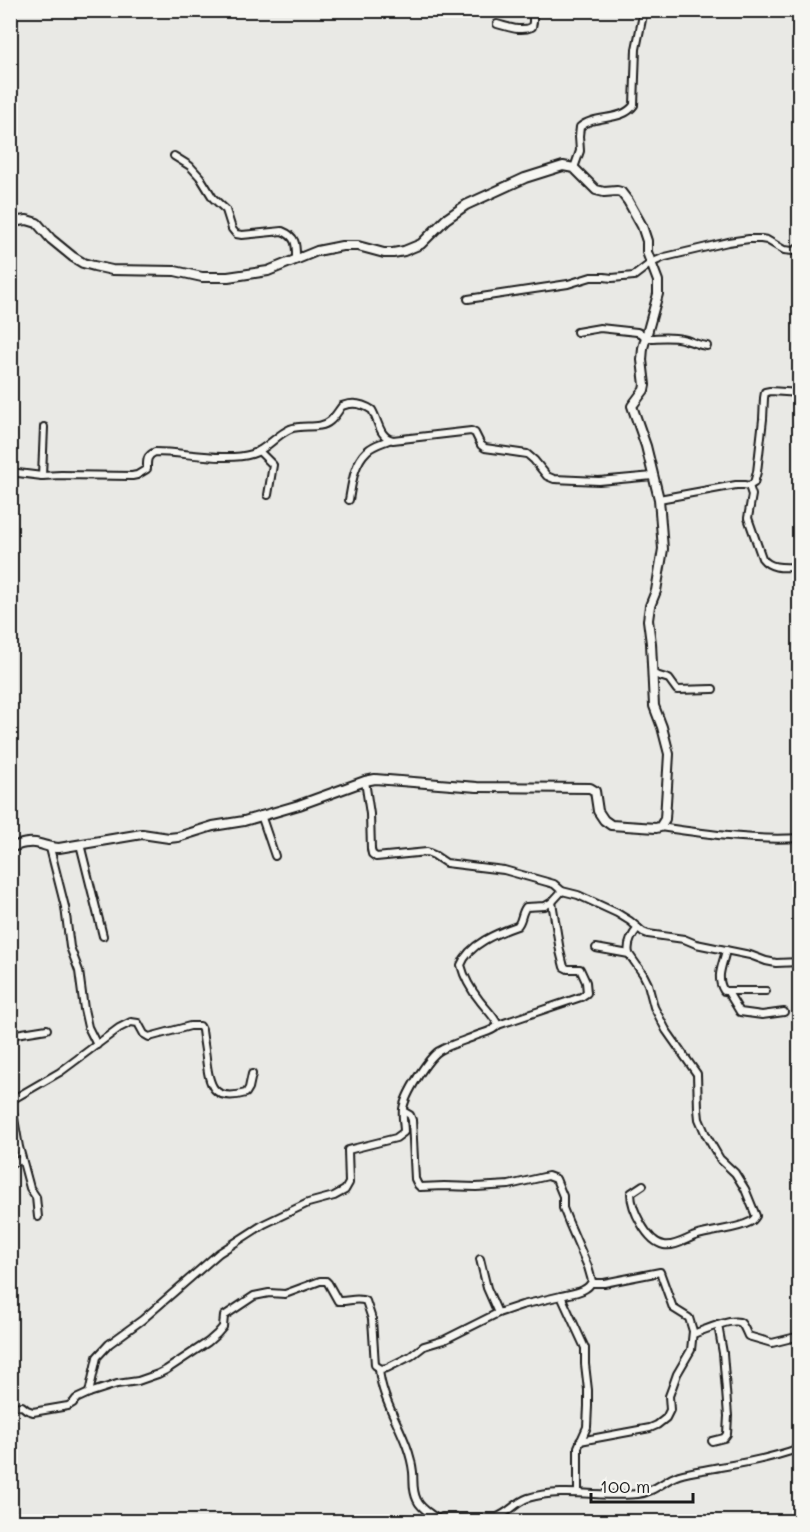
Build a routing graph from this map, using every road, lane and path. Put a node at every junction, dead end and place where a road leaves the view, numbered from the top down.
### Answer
1 (533, 10) edge
2 (644, 10) edge
3 (497, 24) dead end
4 (174, 156) dead end
5 (574, 168) junction
6 (10, 222) edge
7 (800, 248) edge
8 (296, 259) junction
9 (651, 263) junction
10 (468, 299) dead end
11 (577, 332) dead end
12 (646, 338) junction
13 (707, 346) dead end
14 (800, 393) edge
15 (44, 427) dead end
16 (388, 440) junction
17 (259, 451) junction
18 (10, 472) edge
19 (42, 476) junction
20 (653, 476) junction
21 (749, 486) junction
22 (267, 495) dead end
23 (659, 499) junction
24 (349, 500) dead end
25 (800, 567) edge
26 (653, 674) junction
27 (713, 689) dead end
28 (365, 781) junction
29 (261, 815) junction
30 (660, 827) junction
31 (800, 838) edge
32 (80, 844) junction
33 (10, 848) edge
34 (50, 848) junction
35 (275, 856) dead end
36 (562, 891) junction
37 (552, 902) junction
38 (638, 928) junction
39 (103, 936) dead end
40 (596, 948) dead end
41 (726, 950) junction
42 (629, 954) junction
43 (800, 962) edge
44 (766, 991) dead end
45 (728, 992) junction
46 (784, 1011) dead end
47 (498, 1025) junction
48 (47, 1029) dead end
49 (10, 1035) edge
50 (97, 1045) junction
51 (252, 1074) dead end
52 (11, 1101) edge
53 (403, 1111) junction
54 (22, 1160) junction
55 (10, 1163) edge
56 (643, 1185) dead end
57 (38, 1217) dead end
58 (480, 1259) dead end
59 (592, 1283) junction
60 (561, 1296) junction
61 (498, 1313) junction
62 (718, 1325) junction
63 (693, 1334) junction
64 (800, 1336) edge
65 (379, 1369) junction
66 (89, 1393) junction
67 (10, 1407) edge
68 (580, 1441) junction
69 (712, 1441) dead end
70 (800, 1448) edge
71 (578, 1493) junction
72 (436, 1520) edge

1 - 3 street
2 - 5 street
4 - 8 street
5 - 8 street
5 - 9 street
6 - 8 street
7 - 9 street
9 - 10 street
9 - 12 street
11 - 12 street
12 - 13 street
12 - 20 street
14 - 21 street
15 - 19 street
16 - 17 street
16 - 20 street
16 - 24 street
17 - 19 street
17 - 22 street
18 - 19 street
20 - 23 street
21 - 23 street
21 - 25 street
23 - 26 street
26 - 27 street
26 - 30 street
28 - 29 street
28 - 30 street
28 - 36 street
29 - 32 street
29 - 35 street
30 - 31 street
32 - 34 street
32 - 39 street
33 - 34 street
34 - 50 street
36 - 37 street
36 - 38 street
37 - 47 street
37 - 47 street
38 - 41 street
38 - 42 street
40 - 42 street
41 - 43 street
41 - 45 street
42 - 56 street
44 - 45 street
45 - 46 street
47 - 53 street
48 - 49 street
50 - 51 street
50 - 52 street
52 - 54 street
53 - 59 street
53 - 66 street
54 - 55 street
54 - 57 street
58 - 61 street
59 - 60 street
59 - 63 street
60 - 61 street
60 - 68 street
61 - 65 street
62 - 63 street
62 - 64 street
62 - 69 street
63 - 68 street
65 - 66 street
65 - 72 street
66 - 67 street
68 - 71 street
70 - 71 street
71 - 72 street

